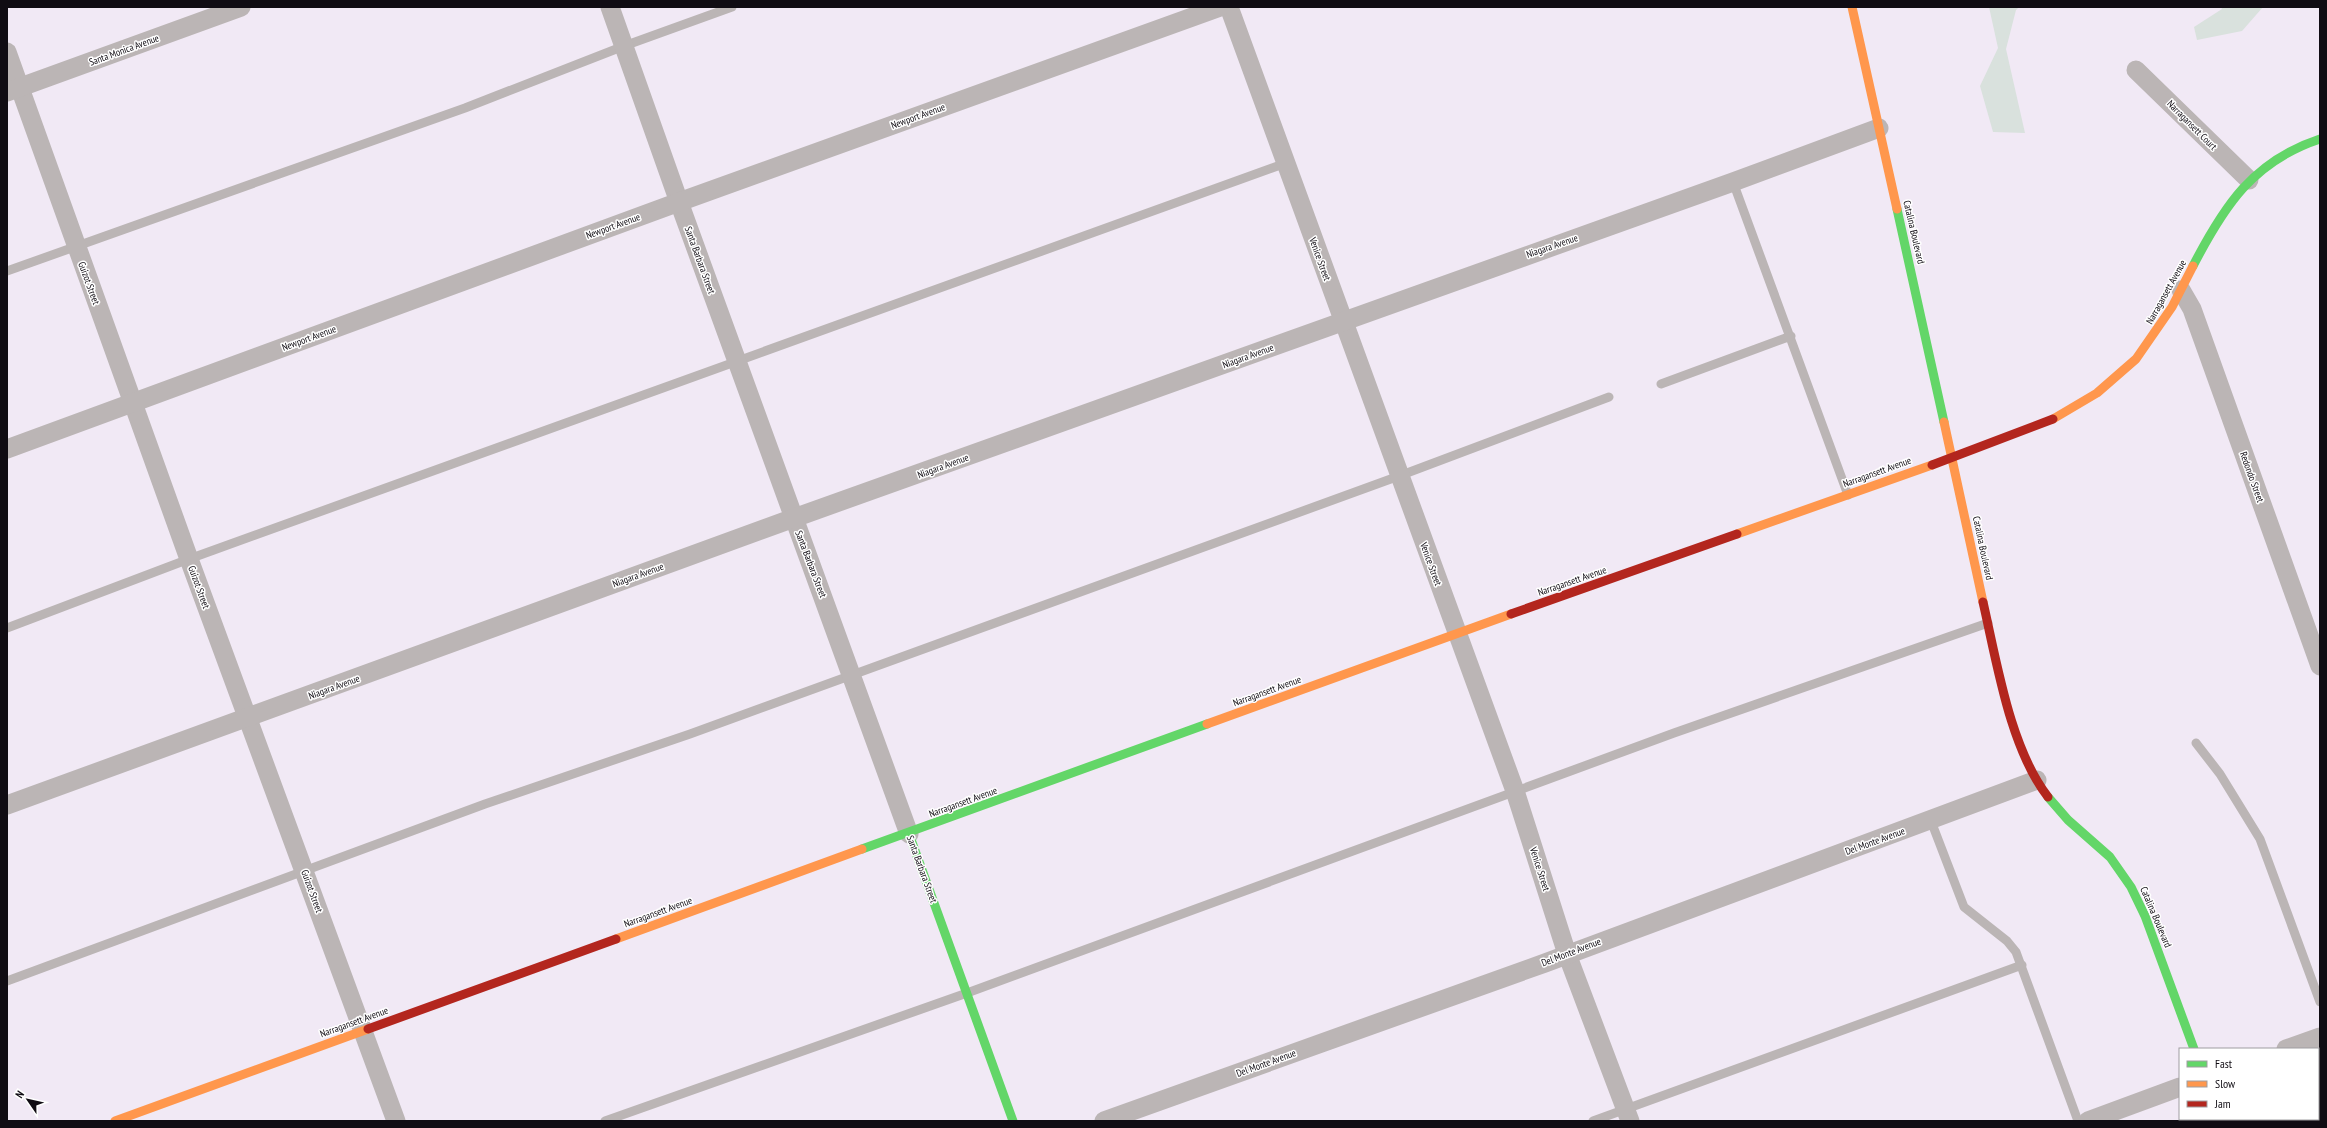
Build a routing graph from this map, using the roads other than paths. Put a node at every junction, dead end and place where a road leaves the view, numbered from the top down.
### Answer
1 (241, 7) edge
2 (610, 7) edge
3 (732, 7) edge
4 (1220, 7) edge
5 (1229, 7) edge
6 (1852, 7) edge
7 (624, 46) junction
8 (7, 52) edge
9 (2136, 70) dead end
10 (13, 90) edge
11 (1879, 128) junction
12 (2320, 139) edge
13 (1286, 163) junction
14 (2248, 180) junction
15 (1733, 182) junction
16 (679, 202) junction
17 (75, 246) junction
18 (7, 271) edge
19 (2181, 290) junction
20 (1342, 322) junction
21 (1791, 336) junction
22 (737, 360) junction
23 (1661, 384) dead end
24 (1609, 397) dead end
25 (133, 403) junction
26 (7, 449) edge
27 (1953, 458) junction
28 (1399, 476) junction
29 (1848, 495) junction
30 (794, 518) junction
31 (189, 559) junction
32 (1988, 623) junction
33 (7, 628) edge
34 (1456, 633) junction
35 (2320, 666) edge
36 (853, 675) junction
37 (248, 718) junction
38 (2196, 743) dead end
39 (2037, 780) junction
40 (1515, 791) junction
41 (7, 804) edge
42 (1931, 820) junction
43 (909, 834) junction
44 (305, 872) junction
45 (1567, 954) junction
46 (2022, 965) junction
47 (7, 981) edge
48 (967, 993) junction
49 (2320, 1002) edge
50 (362, 1030) junction
51 (2320, 1037) edge
52 (2194, 1048) edge
53 (2289, 1048) edge
54 (2179, 1087) edge
55 (1628, 1115) edge
56 (115, 1121) edge
57 (396, 1121) edge
58 (605, 1121) edge
59 (1013, 1121) edge
60 (1104, 1121) edge
61 (1593, 1121) edge
62 (2078, 1121) edge
63 (2088, 1121) edge

1 - 10 street, Santa Monica Avenue
2 - 7 street, Santa Barbara Street
3 - 7 lane
4 - 16 street, Newport Avenue
5 - 13 street, Venice Street
6 - 11 street, Catalina Boulevard
7 - 16 street, Santa Barbara Street
7 - 17 lane
8 - 10 street, Guizot Street
9 - 14 street, Narragansett Court
10 - 17 street, Guizot Street
11 - 15 street, Niagara Avenue
11 - 27 street, Catalina Boulevard
12 - 14 street, Narragansett Avenue
13 - 20 street, Venice Street
13 - 22 lane
14 - 19 street, Narragansett Avenue
15 - 20 street, Niagara Avenue
15 - 21 lane
16 - 22 street, Santa Barbara Street
16 - 25 street, Newport Avenue
17 - 18 lane
17 - 25 street, Guizot Street
19 - 27 street, Narragansett Avenue
19 - 35 street, Redondo Street
20 - 28 street, Venice Street
20 - 30 street, Niagara Avenue
21 - 23 lane
21 - 29 lane
22 - 30 street, Santa Barbara Street
22 - 31 lane
24 - 28 lane
25 - 26 street, Newport Avenue
25 - 31 street, Guizot Street
27 - 29 street, Narragansett Avenue
27 - 32 street, Catalina Boulevard
28 - 34 street, Venice Street
28 - 36 lane
29 - 34 street, Narragansett Avenue
30 - 36 street, Santa Barbara Street
30 - 37 street, Niagara Avenue
31 - 33 lane
31 - 37 street, Guizot Street
32 - 39 street, Catalina Boulevard
32 - 40 lane
34 - 40 street, Venice Street
34 - 43 street, Narragansett Avenue
36 - 43 street, Santa Barbara Street
36 - 44 lane
37 - 41 street, Niagara Avenue
37 - 44 street, Guizot Street
38 - 49 lane
39 - 42 street, Del Monte Avenue
39 - 52 street, Catalina Boulevard
40 - 45 street, Venice Street
40 - 48 lane
42 - 45 street, Del Monte Avenue
42 - 46 lane
43 - 48 street, Santa Barbara Street
43 - 50 street, Narragansett Avenue
44 - 47 lane
44 - 50 street, Guizot Street
45 - 55 street, Venice Street
45 - 60 street, Del Monte Avenue
46 - 55 lane
46 - 62 lane
48 - 58 lane
48 - 59 street, Santa Barbara Street
50 - 56 street, Narragansett Avenue
50 - 57 street, Guizot Street
51 - 53 street
54 - 63 street
55 - 61 lane

